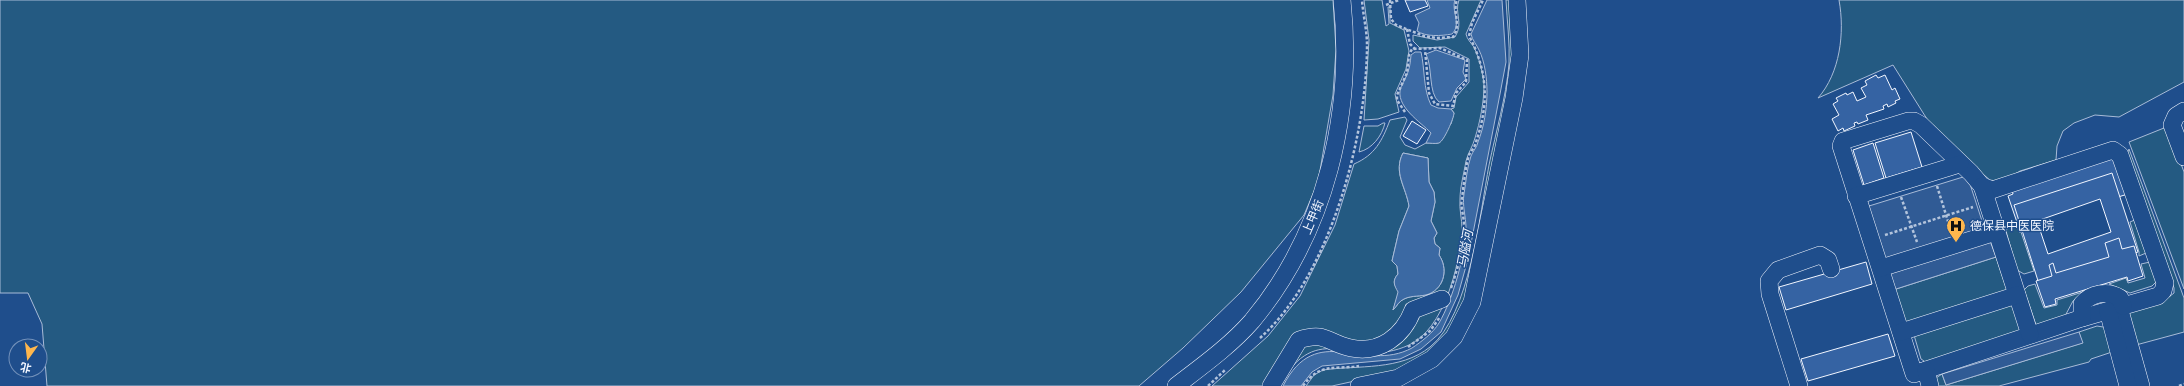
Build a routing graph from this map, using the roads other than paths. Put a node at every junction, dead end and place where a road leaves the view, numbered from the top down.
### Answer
1 (1342, 0) edge
2 (1351, 0) edge
3 (1517, 0) edge
4 (2184, 111) edge
5 (2184, 158) edge
6 (1960, 164) junction
7 (1982, 186) junction
8 (1856, 196) junction
9 (1996, 232) junction
10 (1881, 268) junction
11 (1831, 269) dead end
12 (2017, 295) junction
13 (1444, 302) road end
14 (2116, 308) junction
15 (1901, 332) junction
16 (2030, 335) junction
17 (1919, 379) edge
18 (1176, 386) edge
19 (1189, 386) edge
20 (1271, 386) edge
21 (1359, 386) edge
22 (1799, 386) edge
23 (2128, 386) edge
24 (2141, 386) edge

1 - 18 street, 上甲街
2 - 19 street, 上甲街
3 - 21 street
4 - 5 street
6 - 7 street
6 - 8 street
6 - 8 street
7 - 9 street
7 - 14 street
8 - 10 street
9 - 10 street
9 - 12 street
10 - 15 street
11 - 22 street
12 - 15 street
12 - 16 street
13 - 20 street
14 - 16 street
14 - 23 street
14 - 24 street
15 - 17 street
16 - 17 street

